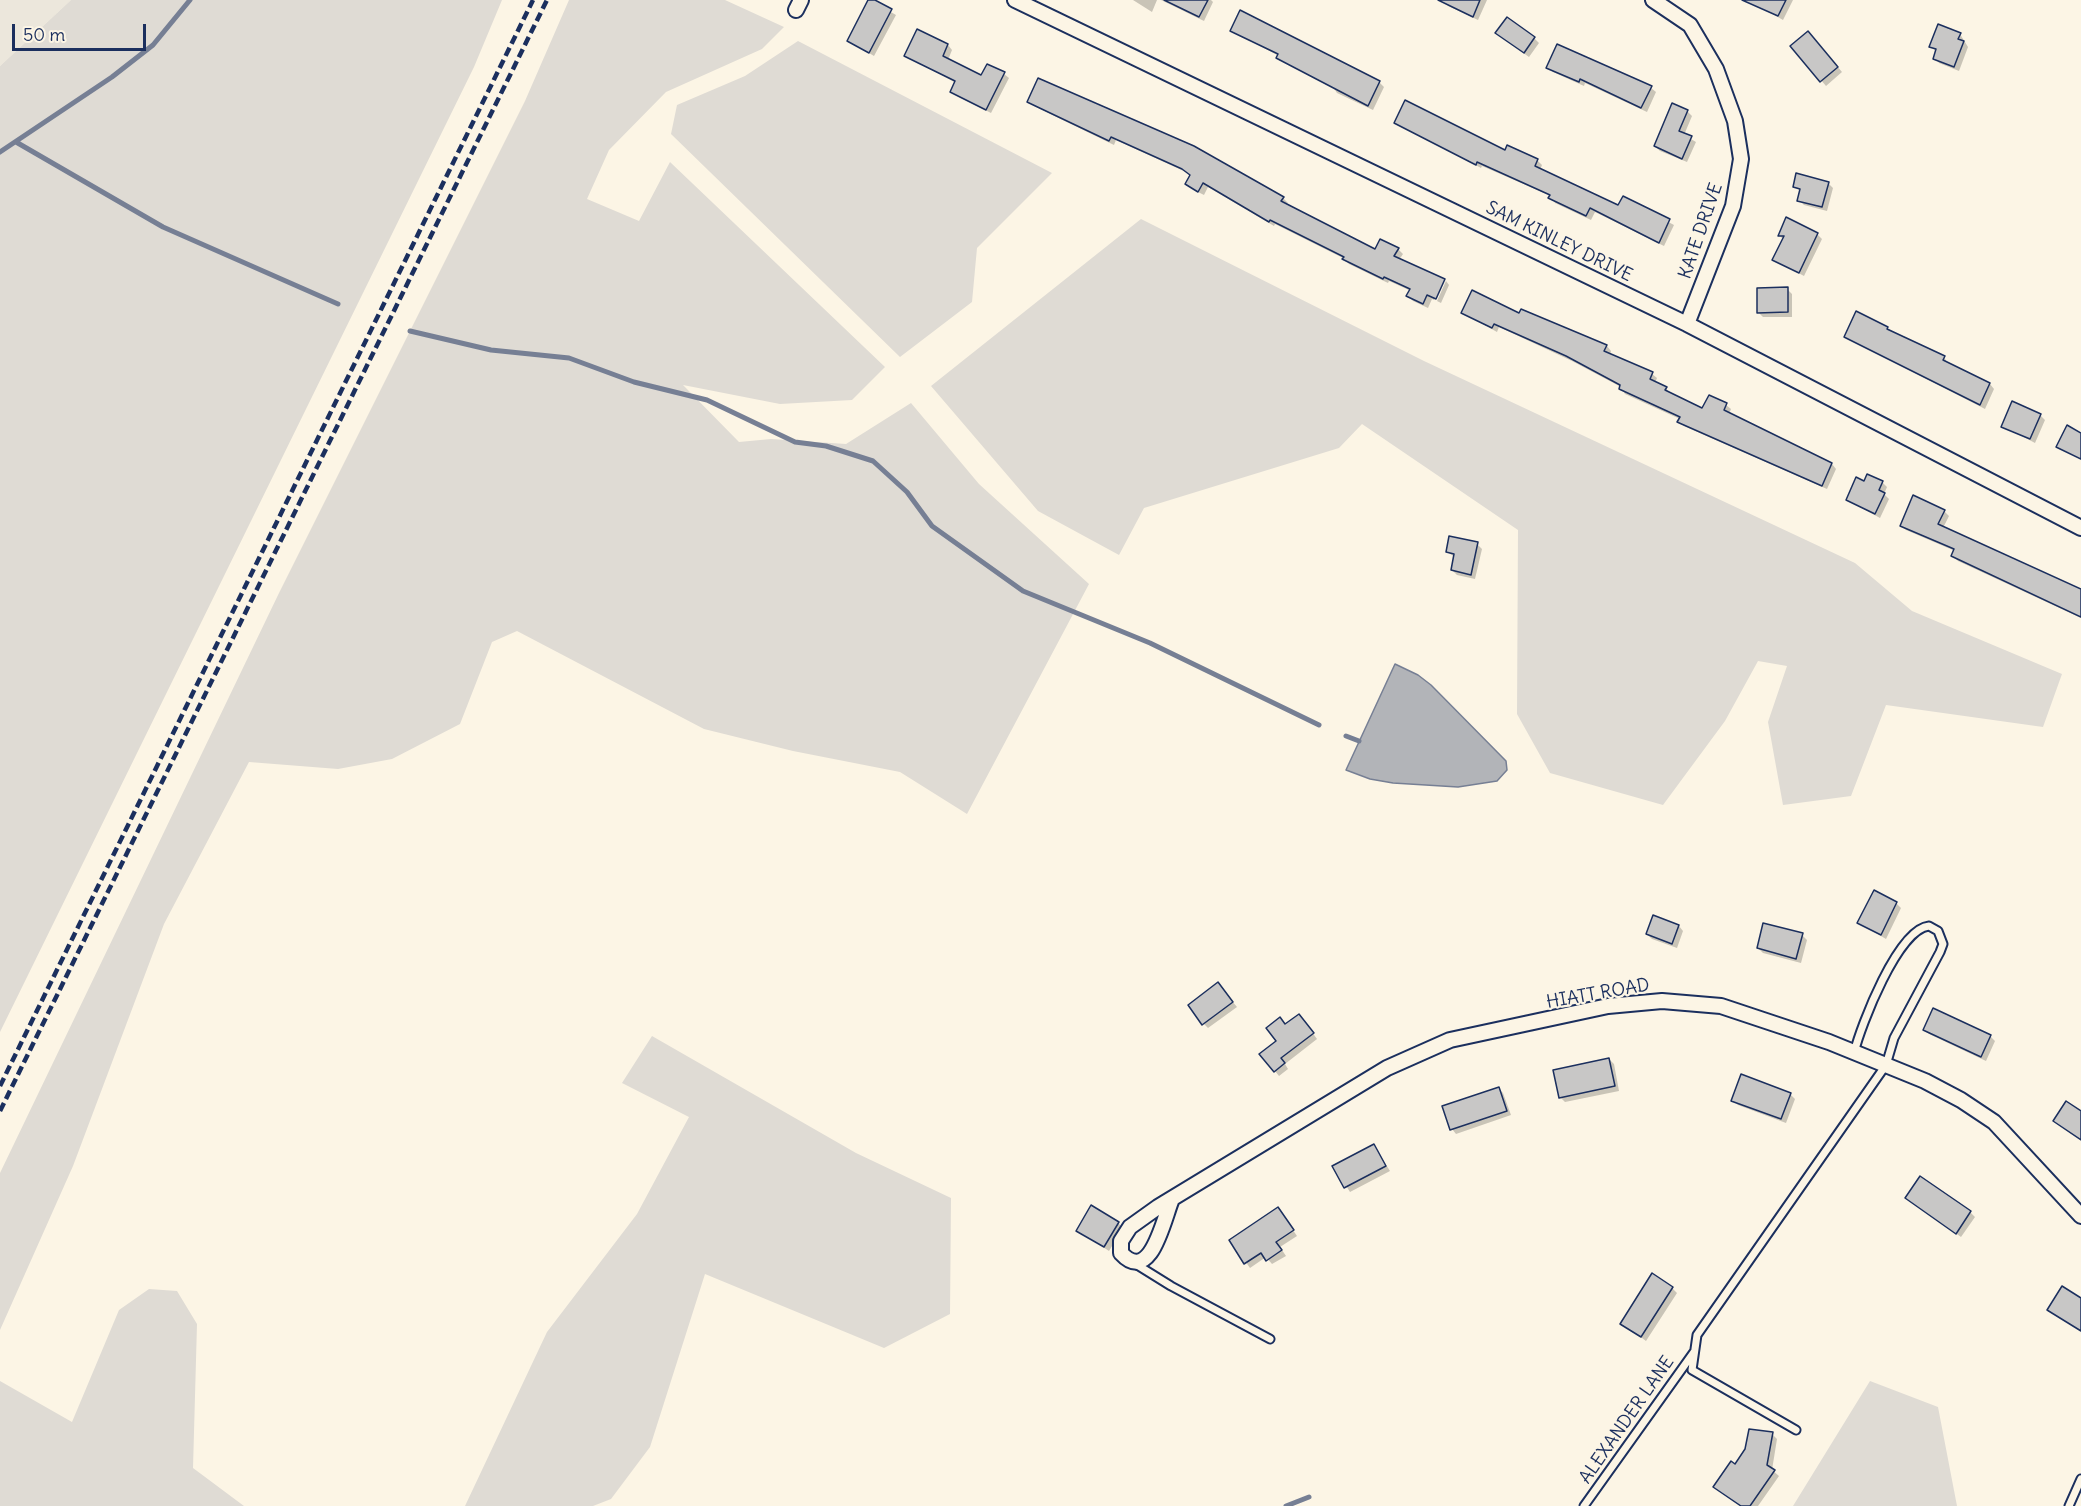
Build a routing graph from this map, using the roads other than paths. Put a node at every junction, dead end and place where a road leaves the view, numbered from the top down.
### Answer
1 (1015, 0) edge
2 (1653, 0) edge
3 (1687, 324) junction
4 (2081, 528) edge
5 (1854, 1053) junction
6 (1886, 1065) junction
7 (1172, 1199) junction
8 (2081, 1216) edge
9 (1132, 1262) junction
10 (1270, 1339) dead end
11 (1695, 1351) junction
12 (1796, 1430) dead end
13 (2081, 1479) edge
14 (1584, 1506) edge
15 (2069, 1506) edge

1 - 3 street, SAM KINLEY DRIVE
2 - 3 street, KATE DRIVE
3 - 4 street, SAM KINLEY DRIVE
5 - 6 street, HIATT ROAD
5 - 6 lane, ALEXANDER LANE
5 - 7 street, HIATT ROAD
6 - 8 street, HIATT ROAD
6 - 11 lane, ALEXANDER LANE
7 - 9 street
7 - 9 street, HIATT ROAD
9 - 10 lane
11 - 12 lane
11 - 14 lane, ALEXANDER LANE
13 - 15 lane

